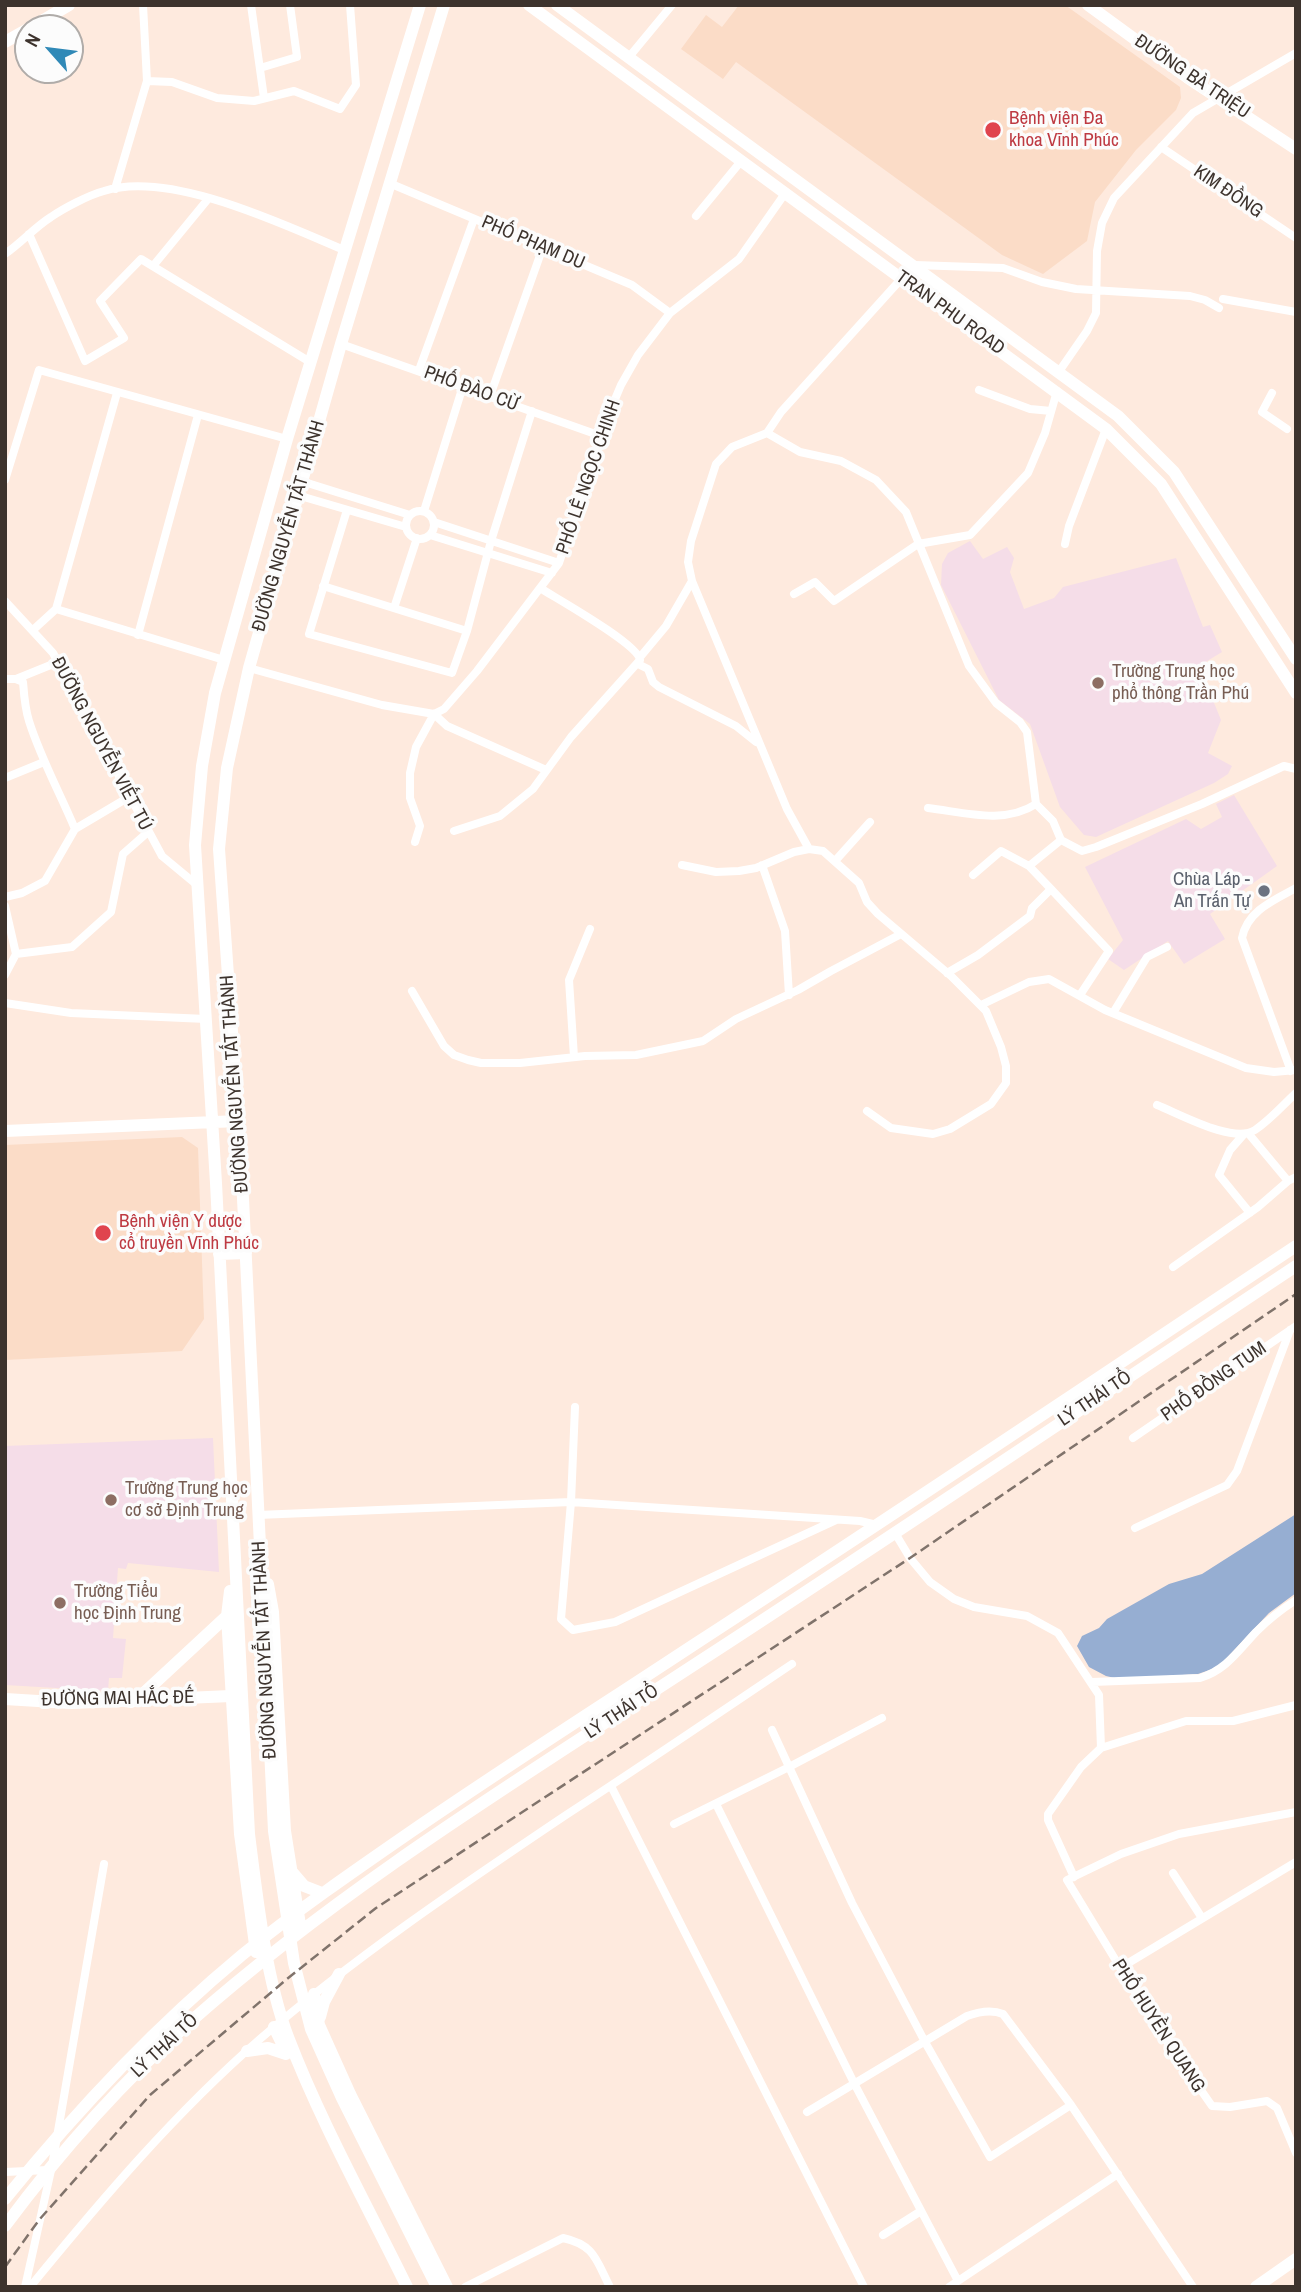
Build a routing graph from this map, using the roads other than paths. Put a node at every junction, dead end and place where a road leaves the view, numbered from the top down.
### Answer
1 (143, 5) edge
2 (251, 5) edge
3 (290, 5) edge
4 (350, 5) edge
5 (420, 5) edge
6 (444, 5) edge
7 (529, 5) edge
8 (557, 5) edge
9 (672, 5) edge
10 (1088, 5) edge
11 (1296, 53) edge
12 (629, 57) junction
13 (260, 68) junction
14 (147, 81) junction
15 (1218, 97) junction
16 (264, 98) junction
17 (1161, 147) junction
18 (1296, 149) edge
19 (741, 160) junction
20 (390, 183) junction
21 (115, 189) junction
22 (786, 192) junction
23 (208, 199) junction
24 (696, 216) dead end
25 (474, 219) junction
26 (29, 234) junction
27 (1296, 238) edge
28 (543, 247) junction
29 (344, 250) junction
30 (5, 254) edge
31 (912, 265) junction
32 (153, 266) junction
33 (902, 278) junction
34 (1097, 290) junction
35 (1223, 299) dead end
36 (1219, 308) dead end
37 (1296, 312) edge
38 (670, 313) junction
39 (341, 344) junction
40 (310, 362) junction
41 (419, 370) junction
42 (1058, 373) junction
43 (463, 386) junction
44 (979, 390) dead end
45 (1056, 391) junction
46 (117, 393) junction
47 (1272, 394) dead end
48 (489, 396) junction
49 (532, 411) junction
50 (1051, 411) junction
51 (198, 415) junction
52 (1106, 429) junction
53 (1287, 429) dead end
54 (767, 433) junction
55 (601, 436) junction
56 (287, 439) junction
57 (5, 480) edge
58 (275, 481) junction
59 (299, 489) junction
60 (346, 510) junction
61 (424, 511) junction
62 (410, 515) junction
63 (434, 522) junction
64 (406, 527) junction
65 (430, 535) junction
66 (417, 538) junction
67 (491, 541) junction
68 (918, 544) junction
69 (1065, 544) dead end
70 (489, 553) junction
71 (559, 564) junction
72 (552, 573) junction
73 (692, 581) junction
74 (323, 586) junction
75 (540, 588) junction
76 (794, 594) dead end
77 (5, 601) edge
78 (394, 608) junction
79 (56, 609) junction
80 (33, 630) junction
81 (467, 631) junction
82 (138, 635) junction
83 (1296, 659) edge
84 (224, 660) junction
85 (639, 660) junction
86 (58, 662) junction
87 (249, 668) junction
88 (5, 679) edge
89 (16, 679) junction
90 (1296, 693) edge
91 (434, 714) junction
92 (759, 743) junction
93 (44, 762) junction
94 (1296, 769) edge
95 (546, 770) junction
96 (5, 778) edge
97 (129, 797) junction
98 (1036, 804) junction
99 (928, 808) dead end
100 (870, 822) dead end
101 (75, 830) junction
102 (454, 831) dead end
103 (148, 832) junction
104 (1061, 840) junction
105 (415, 842) dead end
106 (809, 849) junction
107 (835, 861) junction
108 (681, 865) dead end
109 (762, 865) junction
110 (1029, 866) junction
111 (974, 875) dead end
112 (197, 885) junction
113 (1296, 888) edge
114 (1051, 889) junction
115 (222, 893) junction
116 (5, 897) edge
117 (5, 906) edge
118 (590, 929) dead end
119 (901, 934) junction
120 (1167, 947) dead end
121 (16, 954) junction
122 (947, 973) junction
123 (5, 975) edge
124 (412, 992) dead end
125 (789, 995) junction
126 (1080, 995) junction
127 (5, 1003) edge
128 (981, 1005) junction
129 (1113, 1013) junction
130 (206, 1019) junction
131 (573, 1057) junction
132 (1293, 1070) edge
133 (1296, 1093) edge
134 (1157, 1105) dead end
135 (867, 1111) dead end
136 (239, 1121) junction
137 (212, 1122) junction
138 (5, 1131) edge
139 (1246, 1133) junction
140 (1292, 1179) edge
141 (1250, 1213) junction
142 (1296, 1246) edge
143 (246, 1253) junction
144 (219, 1254) junction
145 (1296, 1265) edge
146 (1173, 1268) dead end
147 (1293, 1328) edge
148 (575, 1407) dead end
149 (1133, 1438) dead end
150 (942, 1483) junction
151 (950, 1496) junction
152 (571, 1502) junction
153 (258, 1515) junction
154 (837, 1520) junction
155 (877, 1525) junction
156 (1135, 1528) dead end
157 (895, 1533) junction
158 (260, 1546) junction
159 (234, 1548) junction
160 (1296, 1600) edge
161 (748, 1610) junction
162 (227, 1616) junction
163 (758, 1623) junction
164 (792, 1664) dead end
165 (1091, 1682) junction
166 (231, 1696) junction
167 (5, 1699) edge
168 (131, 1702) junction
169 (1296, 1705) edge
170 (882, 1718) dead end
171 (772, 1730) dead end
172 (1101, 1748) junction
173 (789, 1767) junction
174 (611, 1786) junction
175 (716, 1804) junction
176 (1296, 1812) edge
177 (674, 1824) dead end
178 (1296, 1862) edge
179 (104, 1864) dead end
180 (290, 1867) junction
181 (1173, 1873) dead end
182 (1070, 1879) junction
183 (293, 1891) junction
184 (322, 1893) junction
185 (247, 1896) junction
186 (297, 1912) junction
187 (250, 1918) junction
188 (1202, 1918) junction
189 (301, 1931) junction
190 (255, 1945) junction
191 (233, 1963) junction
192 (258, 1965) junction
193 (1120, 1968) junction
194 (339, 1974) junction
195 (314, 1994) junction
196 (319, 2025) junction
197 (274, 2027) junction
198 (925, 2042) junction
199 (247, 2051) junction
200 (286, 2054) junction
201 (334, 2060) junction
202 (299, 2081) junction
203 (854, 2084) junction
204 (1071, 2105) junction
205 (807, 2112) dead end
206 (58, 2134) junction
207 (1296, 2153) edge
208 (50, 2168) junction
209 (28, 2171) junction
210 (5, 2172) edge
211 (1118, 2174) junction
212 (5, 2199) edge
213 (921, 2211) junction
214 (5, 2226) edge
215 (883, 2235) dead end
216 (1296, 2259) edge
217 (958, 2281) junction
218 (28, 2287) edge
219 (398, 2287) edge
220 (407, 2287) edge
221 (437, 2287) edge
222 (447, 2287) edge
223 (465, 2287) edge
224 (610, 2287) edge
225 (864, 2287) edge
226 (949, 2287) edge
227 (1193, 2287) edge
228 (1256, 2287) edge

1 - 14 street
2 - 13 street
3 - 13 street
4 - 16 street
5 - 29 main road, ĐƯỜNG NGUYỄN TẤT THÀNH
6 - 20 main road, ĐƯỜNG NGUYỄN TẤT THÀNH
7 - 19 main road, TRAN PHU ROAD
8 - 12 main road, TRAN PHU ROAD
9 - 12 street
10 - 15 main road, ĐƯỜNG BÀ TRIỆU
11 - 15 street
12 - 31 main road, TRAN PHU ROAD
13 - 16 street
14 - 16 street
14 - 21 street
15 - 17 street
15 - 18 main road, ĐƯỜNG BÀ TRIỆU
17 - 27 street, KIM ĐỒNG
17 - 34 street
19 - 22 main road, TRAN PHU ROAD
19 - 24 street
20 - 25 street, PHỐ PHẠM DU
20 - 39 main road, ĐƯỜNG NGUYỄN TẤT THÀNH
21 - 23 street
21 - 26 street
22 - 33 main road, TRAN PHU ROAD
22 - 38 street, PHỐ LÊ NGỌC CHINH
23 - 29 street
23 - 32 street
25 - 28 street, PHỐ PHẠM DU
25 - 41 street
26 - 30 street
26 - 32 street
28 - 38 street, PHỐ PHẠM DU
28 - 48 street
29 - 40 main road, ĐƯỜNG NGUYỄN TẤT THÀNH
31 - 33 main road
31 - 34 street
31 - 42 main road, TRAN PHU ROAD
32 - 40 street
33 - 45 main road, TRAN PHU ROAD
33 - 54 street
34 - 36 street
34 - 42 street
35 - 37 street
38 - 55 street, PHỐ LÊ NGỌC CHINH
39 - 41 street, PHỐ ĐÀO CỪ
39 - 59 main road, ĐƯỜNG NGUYỄN TẤT THÀNH
40 - 56 main road, ĐƯỜNG NGUYỄN TẤT THÀNH
41 - 43 street, PHỐ ĐÀO CỪ
42 - 83 main road, TRAN PHU ROAD
43 - 48 street, PHỐ ĐÀO CỪ
43 - 61 street
44 - 50 street
45 - 50 street
45 - 52 main road, TRAN PHU ROAD
46 - 51 street
46 - 57 street
46 - 79 street
47 - 53 street
48 - 49 street, PHỐ ĐÀO CỪ
49 - 55 street, PHỐ ĐÀO CỪ
49 - 67 street
50 - 68 street
51 - 56 street
51 - 82 street
52 - 69 street
52 - 90 main road, TRAN PHU ROAD
54 - 68 street
54 - 73 street
55 - 71 street, PHỐ LÊ NGỌC CHINH
56 - 58 main road, ĐƯỜNG NGUYỄN TẤT THÀNH
58 - 59 main road
58 - 84 main road, ĐƯỜNG NGUYỄN TẤT THÀNH
59 - 60 street
59 - 62 street
59 - 87 main road, ĐƯỜNG NGUYỄN TẤT THÀNH
60 - 64 street
60 - 74 street
61 - 62 street
61 - 63 street
62 - 64 street
63 - 65 street
63 - 67 street
64 - 66 street
65 - 66 street
65 - 70 street
66 - 78 street
67 - 70 street
67 - 71 street
68 - 76 street
68 - 98 street
70 - 72 street
70 - 81 street
71 - 72 street, PHỐ LÊ NGỌC CHINH
72 - 75 street, PHỐ LÊ NGỌC CHINH
73 - 85 street
73 - 92 street
74 - 78 street
74 - 81 street
75 - 85 street
75 - 91 street, PHỐ LÊ NGỌC CHINH
77 - 80 street, ĐƯỜNG NGUYỄN VIẾT TÚ
78 - 81 street
79 - 80 street
79 - 82 street
80 - 86 street, ĐƯỜNG NGUYỄN VIẾT TÚ
82 - 84 street
84 - 112 main road, ĐƯỜNG NGUYỄN TẤT THÀNH
85 - 92 street
85 - 95 street
86 - 89 street
86 - 97 street, ĐƯỜNG NGUYỄN VIẾT TÚ
87 - 91 street
87 - 115 main road, ĐƯỜNG NGUYỄN TẤT THÀNH
88 - 89 street
89 - 93 street
91 - 95 street
91 - 105 street, PHỐ LÊ NGỌC CHINH
92 - 106 street
93 - 96 street
93 - 101 street
94 - 104 street
95 - 102 street
97 - 101 street
97 - 103 street, ĐƯỜNG NGUYỄN VIẾT TÚ
98 - 99 street
98 - 104 street
100 - 107 street
101 - 116 street
103 - 112 street, ĐƯỜNG NGUYỄN VIẾT TÚ
103 - 121 street
104 - 110 street
106 - 107 street
106 - 109 street
107 - 119 street
108 - 109 street
109 - 125 street
110 - 111 street
110 - 114 street
112 - 115 main road
112 - 130 main road, ĐƯỜNG NGUYỄN TẤT THÀNH
113 - 132 street
114 - 122 street
114 - 126 street
115 - 136 main road, ĐƯỜNG NGUYỄN TẤT THÀNH
117 - 121 street
118 - 131 street
119 - 122 street
119 - 125 street
120 - 129 street
121 - 123 street
122 - 128 street
124 - 131 street
125 - 131 street
126 - 128 street
126 - 129 street
127 - 130 street
128 - 135 street
129 - 132 street
130 - 137 main road, ĐƯỜNG NGUYỄN TẤT THÀNH
133 - 139 street
134 - 139 street
136 - 137 main road
136 - 143 main road, ĐƯỜNG NGUYỄN TẤT THÀNH
137 - 138 main road
137 - 144 main road, ĐƯỜNG NGUYỄN TẤT THÀNH
139 - 140 street
139 - 141 street
140 - 141 street
141 - 146 street
142 - 150 main road, LÝ THÁI TỔ
143 - 144 main road
143 - 153 main road, ĐƯỜNG NGUYỄN TẤT THÀNH
144 - 159 main road, ĐƯỜNG NGUYỄN TẤT THÀNH
145 - 151 main road, LÝ THÁI TỔ
147 - 149 street, PHỐ ĐỒNG TUM
147 - 156 street
148 - 152 street
150 - 151 main road
150 - 155 main road, LÝ THÁI TỔ
151 - 157 main road, LÝ THÁI TỔ
152 - 153 street
152 - 154 street
152 - 154 street
153 - 158 main road, ĐƯỜNG NGUYỄN TẤT THÀNH
154 - 155 street
155 - 161 main road, LÝ THÁI TỔ
157 - 163 main road, LÝ THÁI TỔ
157 - 165 street
158 - 180 main road
158 - 221 main road, ĐƯỜNG NGUYỄN TẤT THÀNH
159 - 162 main road
159 - 220 main road, ĐƯỜNG NGUYỄN TẤT THÀNH
160 - 165 street
161 - 163 main road
161 - 184 main road, LÝ THÁI TỔ
162 - 166 main road
162 - 168 main road
163 - 189 main road, LÝ THÁI TỔ
164 - 174 street
165 - 172 street
166 - 168 main road, ĐƯỜNG MAI HẮC ĐẾ
166 - 185 main road
167 - 168 main road, ĐƯỜNG MAI HẮC ĐẾ
169 - 172 street
170 - 173 street
171 - 173 street
172 - 182 street, PHỐ HUYỀN QUANG
173 - 175 street
173 - 198 street
174 - 194 street
174 - 225 street
175 - 177 street
175 - 203 street
176 - 182 street
178 - 188 street
179 - 206 street
180 - 183 main road
180 - 184 main road
181 - 188 street
182 - 193 street, PHỐ HUYỀN QUANG
183 - 185 main road
183 - 186 main road
184 - 186 main road, LÝ THÁI TỔ
185 - 187 main road
186 - 189 main road
186 - 190 main road, LÝ THÁI TỔ
187 - 190 main road
187 - 191 main road
188 - 193 street
189 - 192 main road, LÝ THÁI TỔ
190 - 191 main road, LÝ THÁI TỔ
190 - 192 main road
191 - 206 main road, LÝ THÁI TỔ
192 - 208 main road, LÝ THÁI TỔ
193 - 207 street, PHỐ HUYỀN QUANG
194 - 195 street
194 - 196 main road
195 - 196 main road
195 - 197 street
196 - 201 main road
197 - 199 street
197 - 200 main road
198 - 203 street
198 - 204 street
198 - 204 street
199 - 200 main road
199 - 218 street
200 - 202 main road
201 - 202 main road
201 - 222 main road
202 - 219 main road
203 - 205 street
203 - 213 street
204 - 211 street
206 - 208 street
206 - 209 main road, LÝ THÁI TỔ
208 - 209 street
208 - 214 main road, LÝ THÁI TỔ
208 - 218 street
209 - 210 street
209 - 212 main road, LÝ THÁI TỔ
211 - 217 street
211 - 227 street
213 - 215 street
213 - 217 street
216 - 228 main road
217 - 226 street
223 - 224 street

